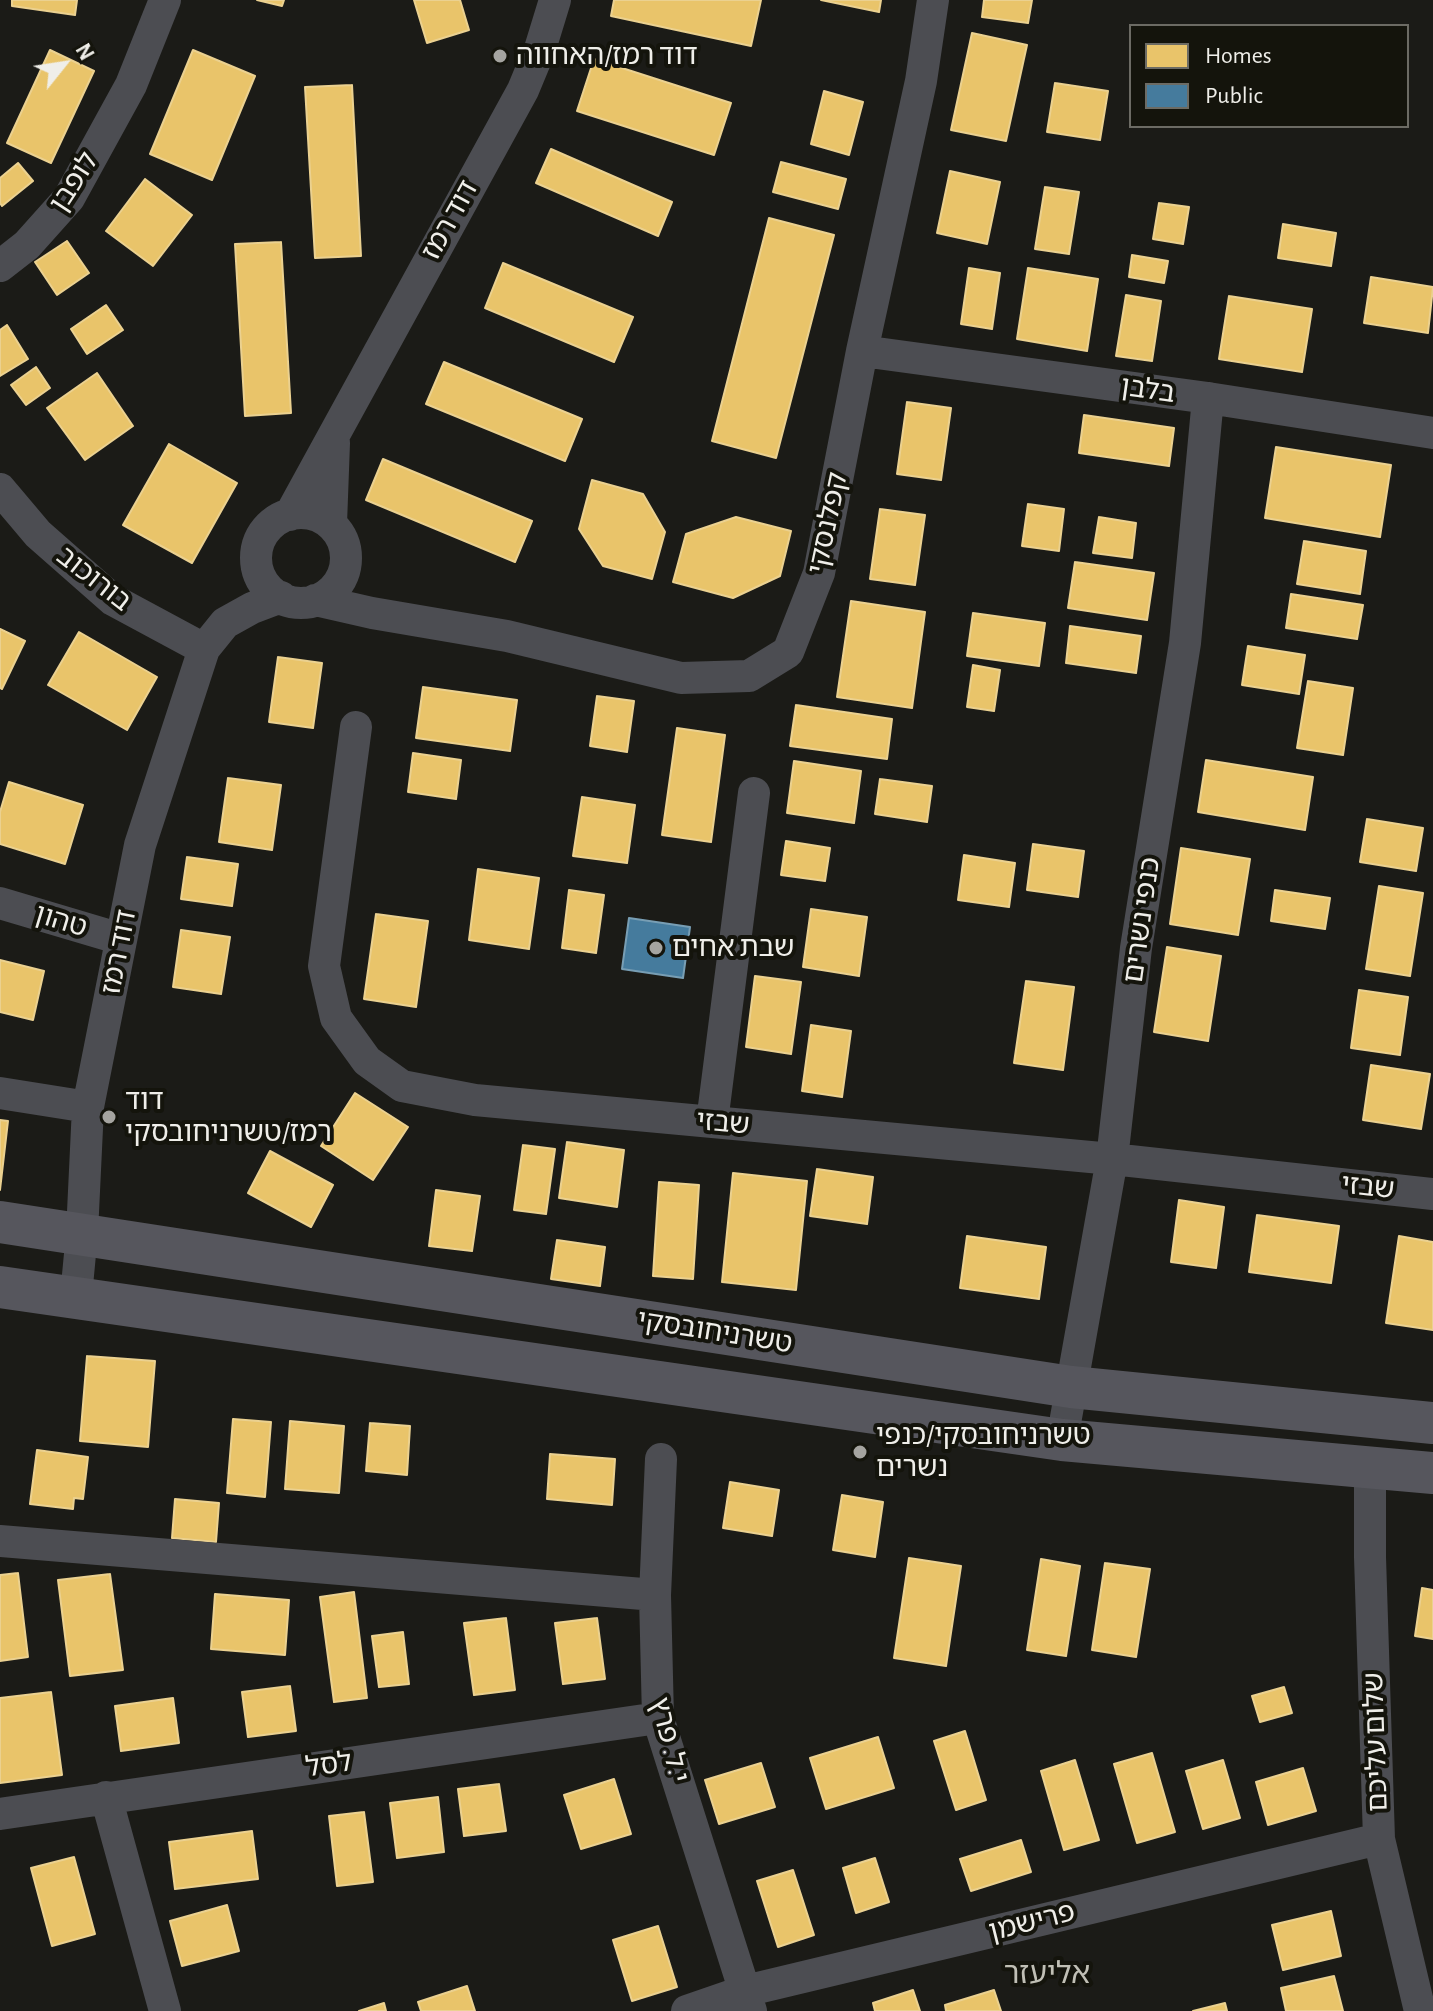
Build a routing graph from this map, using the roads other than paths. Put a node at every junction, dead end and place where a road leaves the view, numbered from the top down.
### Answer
1 (165, 0) edge
2 (555, 0) edge
3 (933, 0) edge
4 (0, 266) edge
5 (862, 351) junction
6 (1208, 398) junction
7 (1433, 433) edge
8 (334, 436) junction
9 (0, 489) edge
10 (290, 515) junction
11 (331, 524) junction
12 (257, 563) junction
13 (345, 568) junction
14 (281, 597) junction
15 (315, 600) junction
16 (404, 618) junction
17 (225, 623) junction
18 (204, 649) junction
19 (356, 727) dead end
20 (754, 793) dead end
21 (0, 903) edge
22 (121, 939) junction
23 (0, 1093) edge
24 (88, 1107) junction
25 (712, 1122) junction
26 (1112, 1159) junction
27 (1433, 1194) edge
28 (0, 1222) edge
29 (82, 1233) junction
30 (0, 1287) edge
31 (76, 1296) junction
32 (1071, 1387) junction
33 (1433, 1423) edge
34 (1062, 1440) junction
35 (661, 1459) dead end
36 (1370, 1468) junction
37 (1433, 1473) edge
38 (0, 1541) edge
39 (655, 1595) junction
40 (658, 1718) junction
41 (106, 1797) junction
42 (0, 1814) edge
43 (1379, 1839) junction
44 (748, 2001) edge
45 (165, 2011) edge
46 (687, 2011) edge
47 (1420, 2011) edge

1 - 4 street, לופבן
2 - 8 street, דוד רמז
3 - 5 street, קפלנסקי
5 - 6 street, בלבן
5 - 16 street, קפלנסקי
6 - 7 street, בלבן
6 - 26 street, כנפי נשרים
8 - 10 street, דוד רמז
8 - 11 street, דוד רמז
9 - 18 street, בורוכוב
10 - 11 street
10 - 12 street
11 - 13 street
12 - 14 street
12 - 17 street, דוד רמז
13 - 15 street
13 - 16 street, קפלנסקי
14 - 15 street
14 - 17 street, דוד רמז
15 - 16 street, קפלנסקי
17 - 18 street, דוד רמז
18 - 22 street, דוד רמז
19 - 25 street, שבזי
20 - 25 street
21 - 22 street, טהון
22 - 24 street, דוד רמז
23 - 24 street
24 - 29 street, דוד רמז
25 - 26 street, שבזי
26 - 27 street, שבזי
26 - 32 street, כנפי נשרים
28 - 29 main road, טשרניחובסקי
29 - 31 street, דוד רמז
29 - 32 main road, טשרניחובסקי
30 - 31 main road, טשרניחובסקי
31 - 34 main road, טשרניחובסקי
32 - 33 main road, טשרניחובסקי
32 - 34 street, כנפי נשרים
34 - 36 main road, טשרניחובסקי
35 - 39 street, י.ל. פרץ
36 - 37 main road, טשרניחובסקי
36 - 43 street, שלום עליכם
38 - 39 street
39 - 40 street, י.ל. פרץ
40 - 41 street, לסל
40 - 44 street, י.ל. פרץ
41 - 42 street, לסל
41 - 45 street
43 - 44 street, פרישמן
43 - 47 street, שלום עליכם
44 - 46 street, פרישמן

